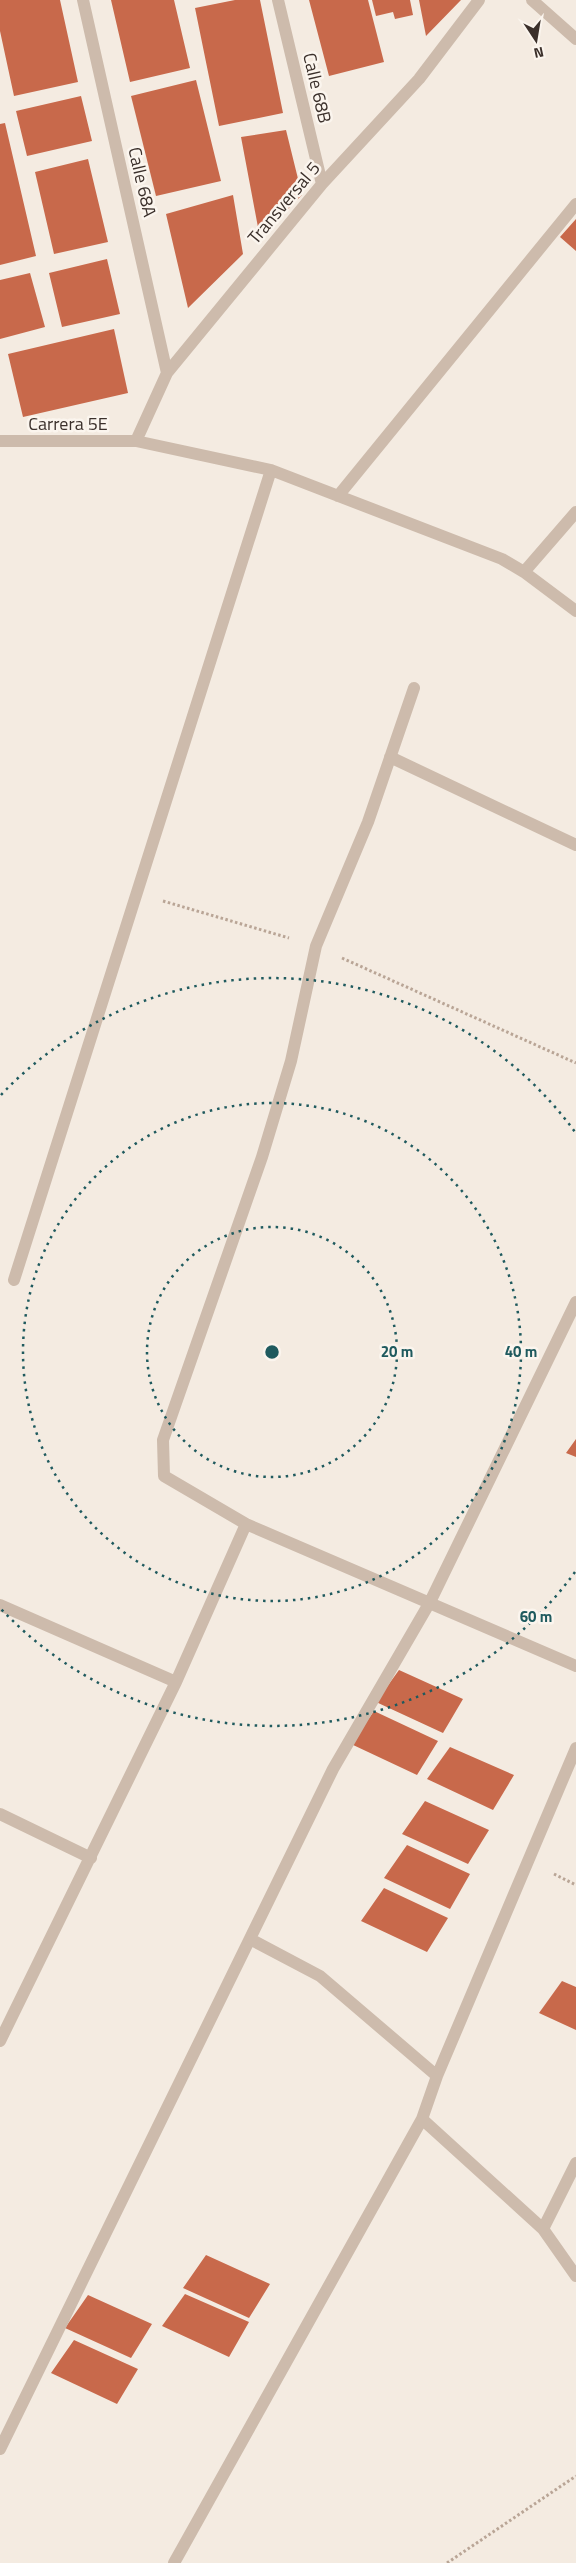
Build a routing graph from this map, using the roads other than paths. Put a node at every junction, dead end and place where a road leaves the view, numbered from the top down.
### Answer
1 (83, 0) edge
2 (278, 0) edge
3 (479, 0) edge
4 (532, 0) edge
5 (576, 39) edge
6 (322, 184) junction
7 (576, 204) edge
8 (167, 373) junction
9 (0, 441) edge
10 (136, 441) junction
11 (271, 470) junction
12 (338, 496) junction
13 (576, 512) edge
14 (524, 572) junction
15 (576, 611) edge
16 (414, 688) dead end
17 (390, 757) junction
18 (576, 845) edge
19 (14, 1280) dead end
20 (576, 1302) edge
21 (246, 1524) junction
22 (430, 1602) junction
23 (0, 1604) edge
24 (576, 1666) edge
25 (176, 1682) junction
26 (576, 1748) edge
27 (0, 1814) edge
28 (91, 1858) junction
29 (250, 1939) junction
30 (6, 2018) edge
31 (0, 2041) edge
32 (437, 2076) junction
33 (422, 2119) junction
34 (576, 2164) edge
35 (542, 2230) junction
36 (576, 2276) edge
37 (0, 2449) edge
38 (174, 2563) edge

1 - 8 street, Calle 68A
2 - 6 street, Calle 68B
3 - 6 street, Transversal 5
4 - 5 street
6 - 8 street, Transversal 5
7 - 12 street
8 - 10 street, Transversal 5
9 - 10 street, Carrera 5E
10 - 11 street, Carrera 5E
11 - 12 street, Carrera 5E
11 - 19 street
12 - 14 street, Carrera 5E
13 - 14 street
14 - 15 street, Carrera 5E
16 - 17 street
17 - 18 street
17 - 21 street
20 - 22 street
21 - 22 street
21 - 25 street
22 - 24 street
22 - 29 street
23 - 25 street
25 - 28 street
26 - 32 street
27 - 28 street
28 - 30 street
29 - 32 street
29 - 37 street
30 - 31 street
32 - 33 street
33 - 35 street
33 - 38 street
34 - 35 street
35 - 36 street

